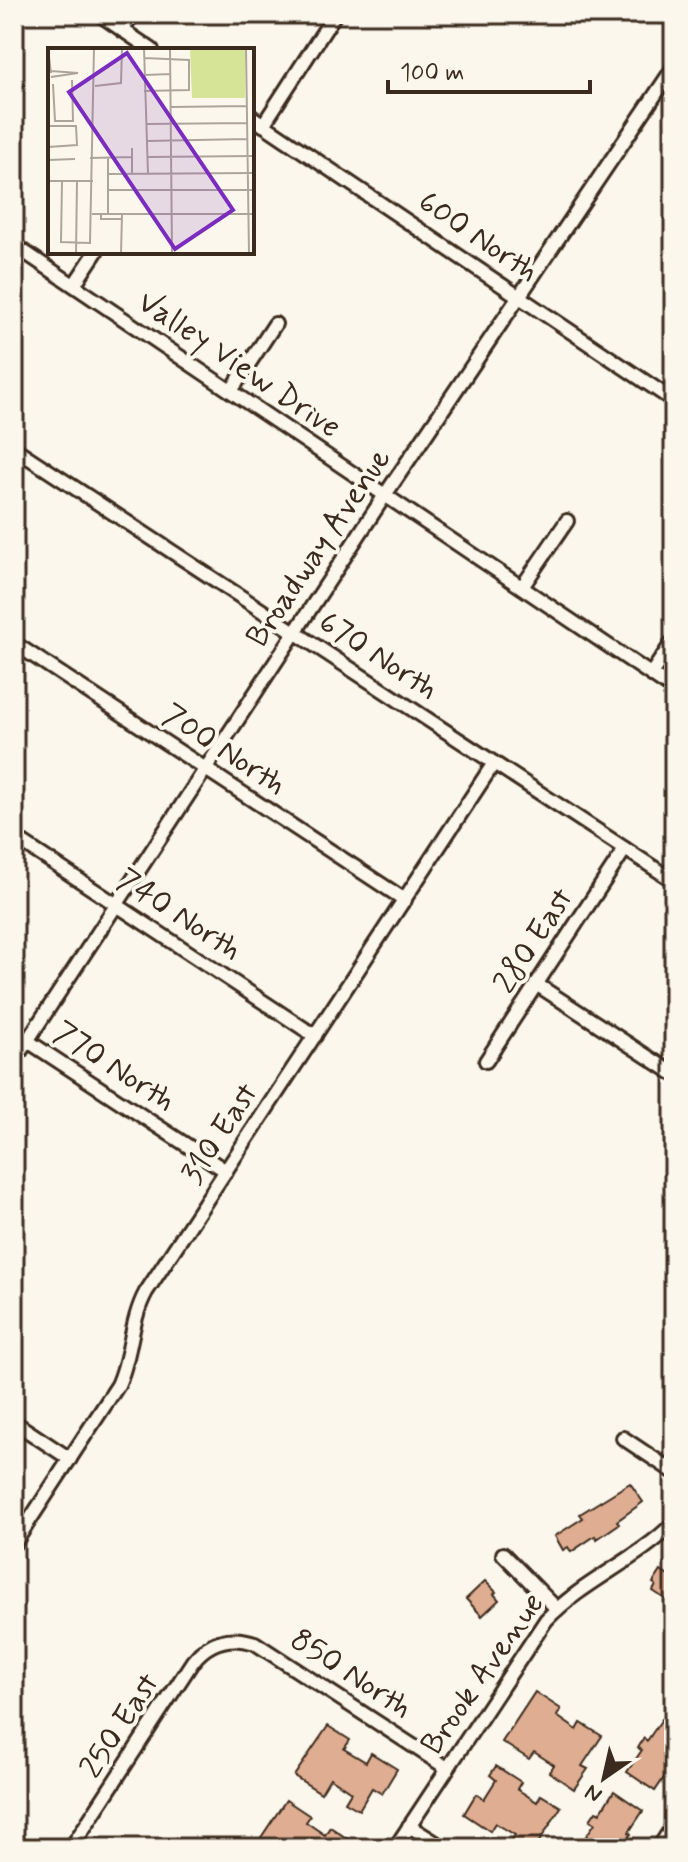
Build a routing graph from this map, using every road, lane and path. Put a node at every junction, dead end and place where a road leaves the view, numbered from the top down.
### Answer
1 (99, 14) edge
2 (133, 14) edge
3 (335, 14) edge
4 (122, 30) junction
5 (149, 48) edge
6 (674, 67) edge
7 (258, 121) edge
8 (14, 245) edge
9 (95, 254) edge
10 (74, 285) junction
11 (519, 296) junction
12 (275, 324) dead end
13 (231, 391) junction
14 (674, 401) edge
15 (14, 448) edge
16 (385, 495) junction
17 (567, 521) dead end
18 (522, 587) junction
19 (294, 632) junction
20 (674, 640) edge
21 (14, 643) edge
22 (651, 674) junction
23 (674, 690) edge
24 (494, 763) junction
25 (205, 769) junction
26 (14, 837) edge
27 (625, 849) junction
28 (674, 881) edge
29 (405, 900) junction
30 (116, 905) junction
31 (536, 984) junction
32 (14, 1032) edge
33 (315, 1036) junction
34 (27, 1041) junction
35 (14, 1061) edge
36 (486, 1061) dead end
37 (674, 1074) edge
38 (226, 1171) junction
39 (14, 1422) edge
40 (623, 1438) dead end
41 (70, 1459) junction
42 (674, 1472) edge
43 (674, 1523) edge
44 (14, 1544) edge
45 (503, 1554) dead end
46 (557, 1609) junction
47 (221, 1641) joint
48 (447, 1768) junction
49 (674, 1819) edge
50 (409, 1826) junction
51 (71, 1848) edge
52 (395, 1848) edge
53 (444, 1848) edge
54 (655, 1848) edge

1 - 4 street
2 - 4 street
3 - 7 street
4 - 5 street
6 - 11 street, Broadway Avenue
7 - 11 street, 600 North
8 - 10 street, Valley View Drive
9 - 10 street
10 - 13 street, Valley View Drive
11 - 14 street, 600 North
11 - 16 street, Broadway Avenue
12 - 13 street
13 - 16 street, Valley View Drive
15 - 19 street, 670 North
16 - 18 street, Valley View Drive
16 - 19 street, Broadway Avenue
17 - 18 street
18 - 22 street, Valley View Drive
19 - 24 street, 670 North
19 - 25 street, Broadway Avenue
20 - 22 street
21 - 25 street, 700 North
22 - 23 street, Valley View Drive
24 - 27 street, 670 North
24 - 29 street, 310 East
25 - 29 street, 700 North
25 - 30 street, Broadway Avenue
26 - 30 street, 740 North
27 - 28 street, 670 North
27 - 31 street, 280 East
29 - 33 street, 310 East
30 - 33 street, 740 North
30 - 34 street, Broadway Avenue
31 - 36 street, 280 East
31 - 37 street
32 - 34 street, 770 North
33 - 38 street, 310 East
34 - 35 street, Broadway Avenue
34 - 38 street, 770 North
38 - 41 street, 310 East
39 - 41 street
40 - 42 street
41 - 44 street, 310 East
43 - 46 street, Brook Avenue
45 - 46 street
46 - 48 street, Brook Avenue
47 - 48 street, 850 North
47 - 51 street, 250 East
48 - 50 street, Brook Avenue
49 - 54 lane
50 - 52 street, Brook Avenue
50 - 53 street

